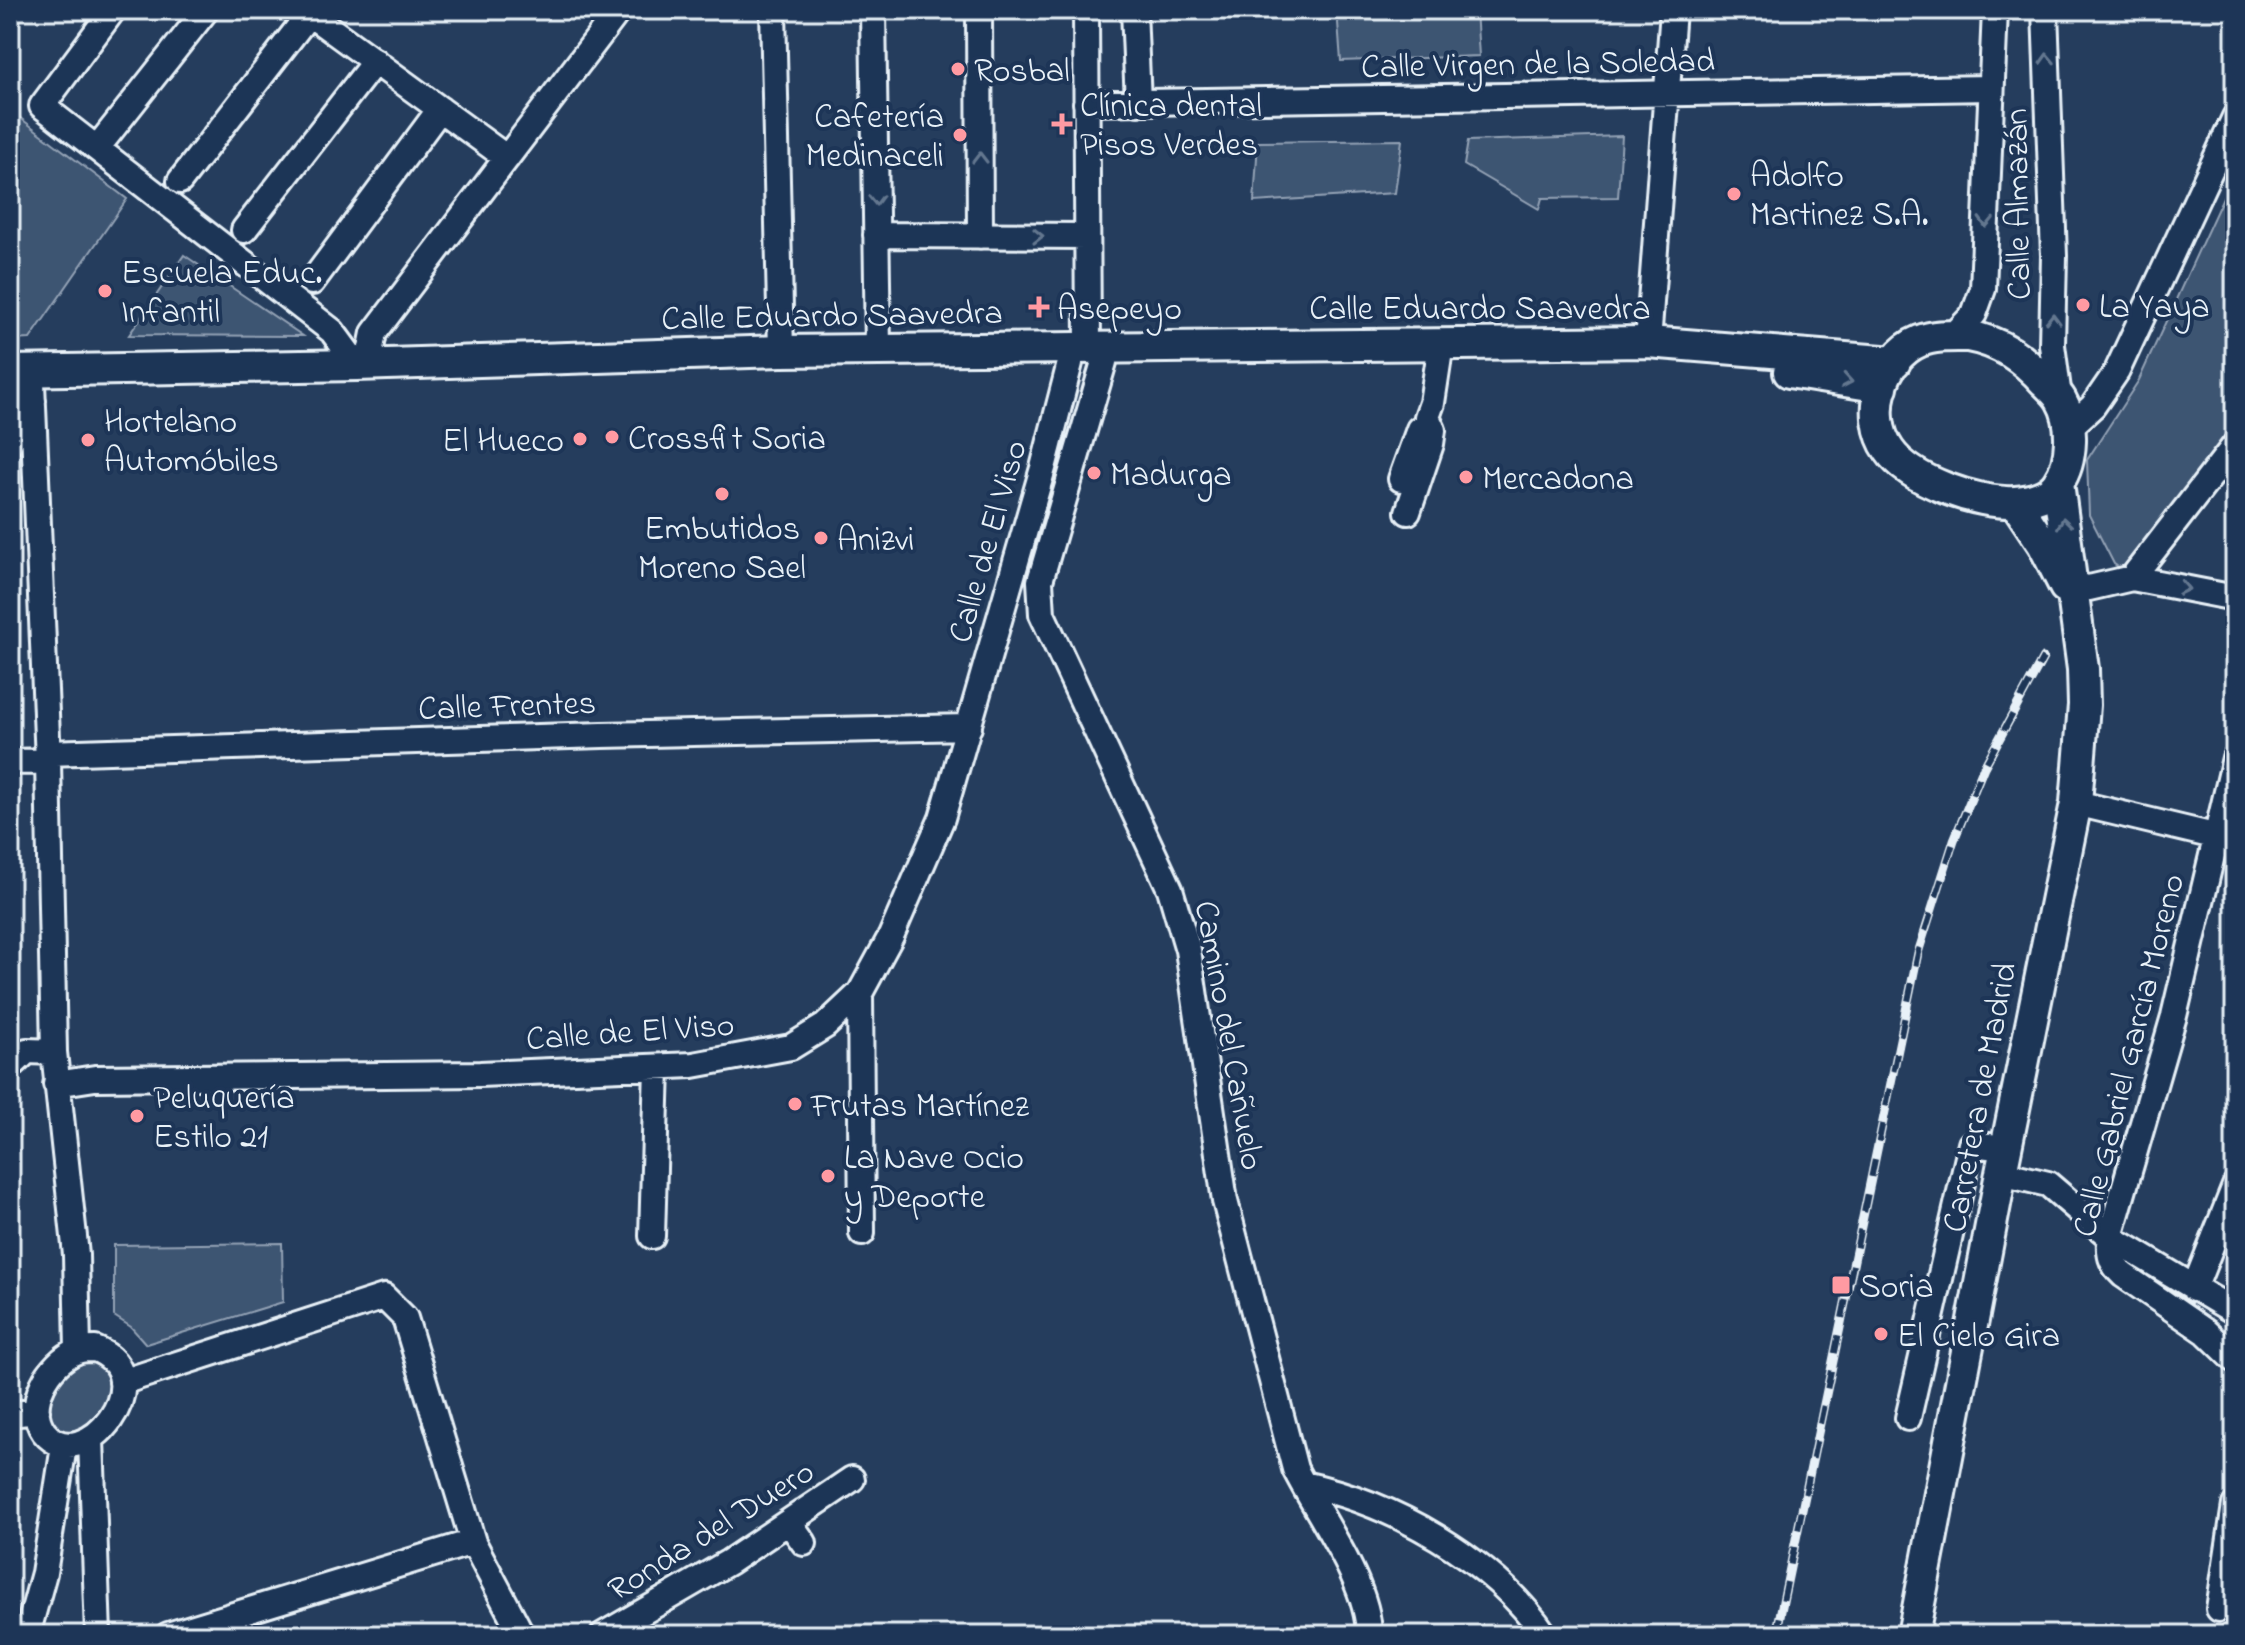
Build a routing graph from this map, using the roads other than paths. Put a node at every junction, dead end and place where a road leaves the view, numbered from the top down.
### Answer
1 (113, 10) edge
2 (206, 10) edge
3 (619, 10) edge
4 (773, 10) edge
5 (873, 10) edge
6 (979, 10) edge
7 (1086, 10) edge
8 (1134, 10) edge
9 (1673, 10) edge
10 (1995, 10) edge
11 (2045, 10) edge
12 (306, 12) edge
13 (375, 61) junction
14 (1991, 88) junction
15 (1666, 95) junction
16 (1086, 103) junction
17 (1138, 103) junction
18 (440, 109) junction
19 (2235, 117) edge
20 (97, 148) junction
21 (507, 158) junction
22 (180, 181) dead end
23 (244, 230) dead end
24 (876, 235) junction
25 (980, 236) junction
26 (1087, 236) junction
27 (312, 282) dead end
28 (1953, 336) junction
29 (1648, 342) junction
30 (878, 350) junction
31 (781, 351) junction
32 (1439, 357) junction
33 (1087, 358) junction
34 (1761, 359) junction
35 (363, 364) junction
36 (1888, 374) junction
37 (21, 385) edge
38 (2064, 411) junction
39 (1427, 417) junction
40 (12, 434) edge
41 (2235, 445) edge
42 (1401, 479) dead end
43 (2058, 483) junction
44 (2015, 502) junction
45 (1408, 512) dead end
46 (2132, 578) junction
47 (2068, 583) junction
48 (2235, 598) edge
49 (969, 727) junction
50 (48, 757) junction
51 (2235, 758) edge
52 (10, 762) edge
53 (2076, 803) junction
54 (2226, 838) edge
55 (860, 993) junction
56 (54, 1052) junction
57 (10, 1067) edge
58 (657, 1067) junction
59 (56, 1084) junction
60 (2004, 1160) junction
61 (2235, 1186) edge
62 (862, 1233) dead end
63 (652, 1236) dead end
64 (2110, 1237) junction
65 (2194, 1289) junction
66 (2235, 1312) edge
67 (78, 1350) junction
68 (2235, 1360) edge
69 (122, 1382) junction
70 (37, 1411) junction
71 (10, 1414) edge
72 (1908, 1418) dead end
73 (91, 1439) junction
74 (64, 1446) junction
75 (852, 1479) dead end
76 (1303, 1484) junction
77 (2235, 1505) edge
78 (789, 1522) junction
79 (473, 1542) junction
80 (804, 1543) dead end
81 (2219, 1609) dead end
82 (27, 1635) edge
83 (98, 1635) edge
84 (168, 1635) edge
85 (522, 1635) edge
86 (603, 1635) edge
87 (1369, 1635) edge
88 (1545, 1635) edge
89 (1913, 1635) edge

1 - 20 street
2 - 20 street
3 - 21 street
4 - 31 street
5 -> 24 street
25 -> 6 street
7 - 16 street
8 - 17 street
9 - 15 street
10 - 14 street, Calle Almazán
38 -> 11 street, Calle Almazán
12 - 13 street
12 - 22 street
13 - 18 street
13 - 23 street
14 - 15 street, Calle Virgen de la Soledad
14 -> 28 street, Calle Almazán
15 - 17 street, Calle Virgen de la Soledad
15 - 29 street
16 - 17 street, Calle Virgen de la Soledad
16 - 26 street
18 - 21 street
18 - 27 street
19 - 38 street
20 - 35 street
21 - 35 street
24 - 25 street
24 - 30 street
25 -> 26 street
26 - 33 street
28 - 36 main road
28 - 38 main road
29 - 33 main road, Calle Eduardo Saavedra
29 - 34 main road, Calle Eduardo Saavedra
30 - 31 main road, Calle Eduardo Saavedra
30 - 33 main road, Calle Eduardo Saavedra
31 - 35 main road, Calle Eduardo Saavedra
32 - 33 main road, Calle Eduardo Saavedra
32 - 34 main road, Calle Eduardo Saavedra
32 - 39 street
33 - 37 main road, Calle Eduardo Saavedra
33 - 49 street, Calle de El Viso
33 - 76 street, Camino del Cañuelo
34 - 36 main road, Calle Eduardo Saavedra
35 - 37 main road, Calle Eduardo Saavedra
36 - 44 main road
37 - 40 street
37 - 50 street
38 - 43 main road
39 - 42 street
39 - 45 street
41 - 46 street
43 - 44 main road
47 -> 43 main road, Carretera de Madrid
44 - 47 main road, Carretera de Madrid
46 - 47 street
46 -> 48 street
47 - 53 main road, Carretera de Madrid
49 - 50 street, Calle Frentes
49 - 55 street, Calle de El Viso
50 - 52 street, Calle Frentes
50 - 56 street
51 - 54 street, Calle Gabriel García Moreno
53 - 54 street
53 - 60 main road, Carretera de Madrid
54 - 64 street, Calle Gabriel García Moreno
55 - 58 street, Calle de El Viso
55 - 62 street
56 - 57 street
56 - 59 street
58 - 59 street, Calle de El Viso
58 - 63 street
59 - 67 street
60 - 64 street
60 - 72 street
60 - 89 main road, Carretera de Madrid
61 - 65 street
64 - 65 street
64 - 68 street, Calle Gabriel García Moreno
65 - 66 street
67 - 69 street
67 - 70 street
69 - 73 street
69 - 79 street
70 - 71 street
70 - 74 street
73 - 74 street
73 - 83 street
74 - 82 street
75 - 78 street, Ronda del Duero
76 - 87 street, Camino del Cañuelo
76 - 88 street
77 - 81 street
78 - 80 street
78 - 86 street, Ronda del Duero
79 - 84 street
79 - 85 street

